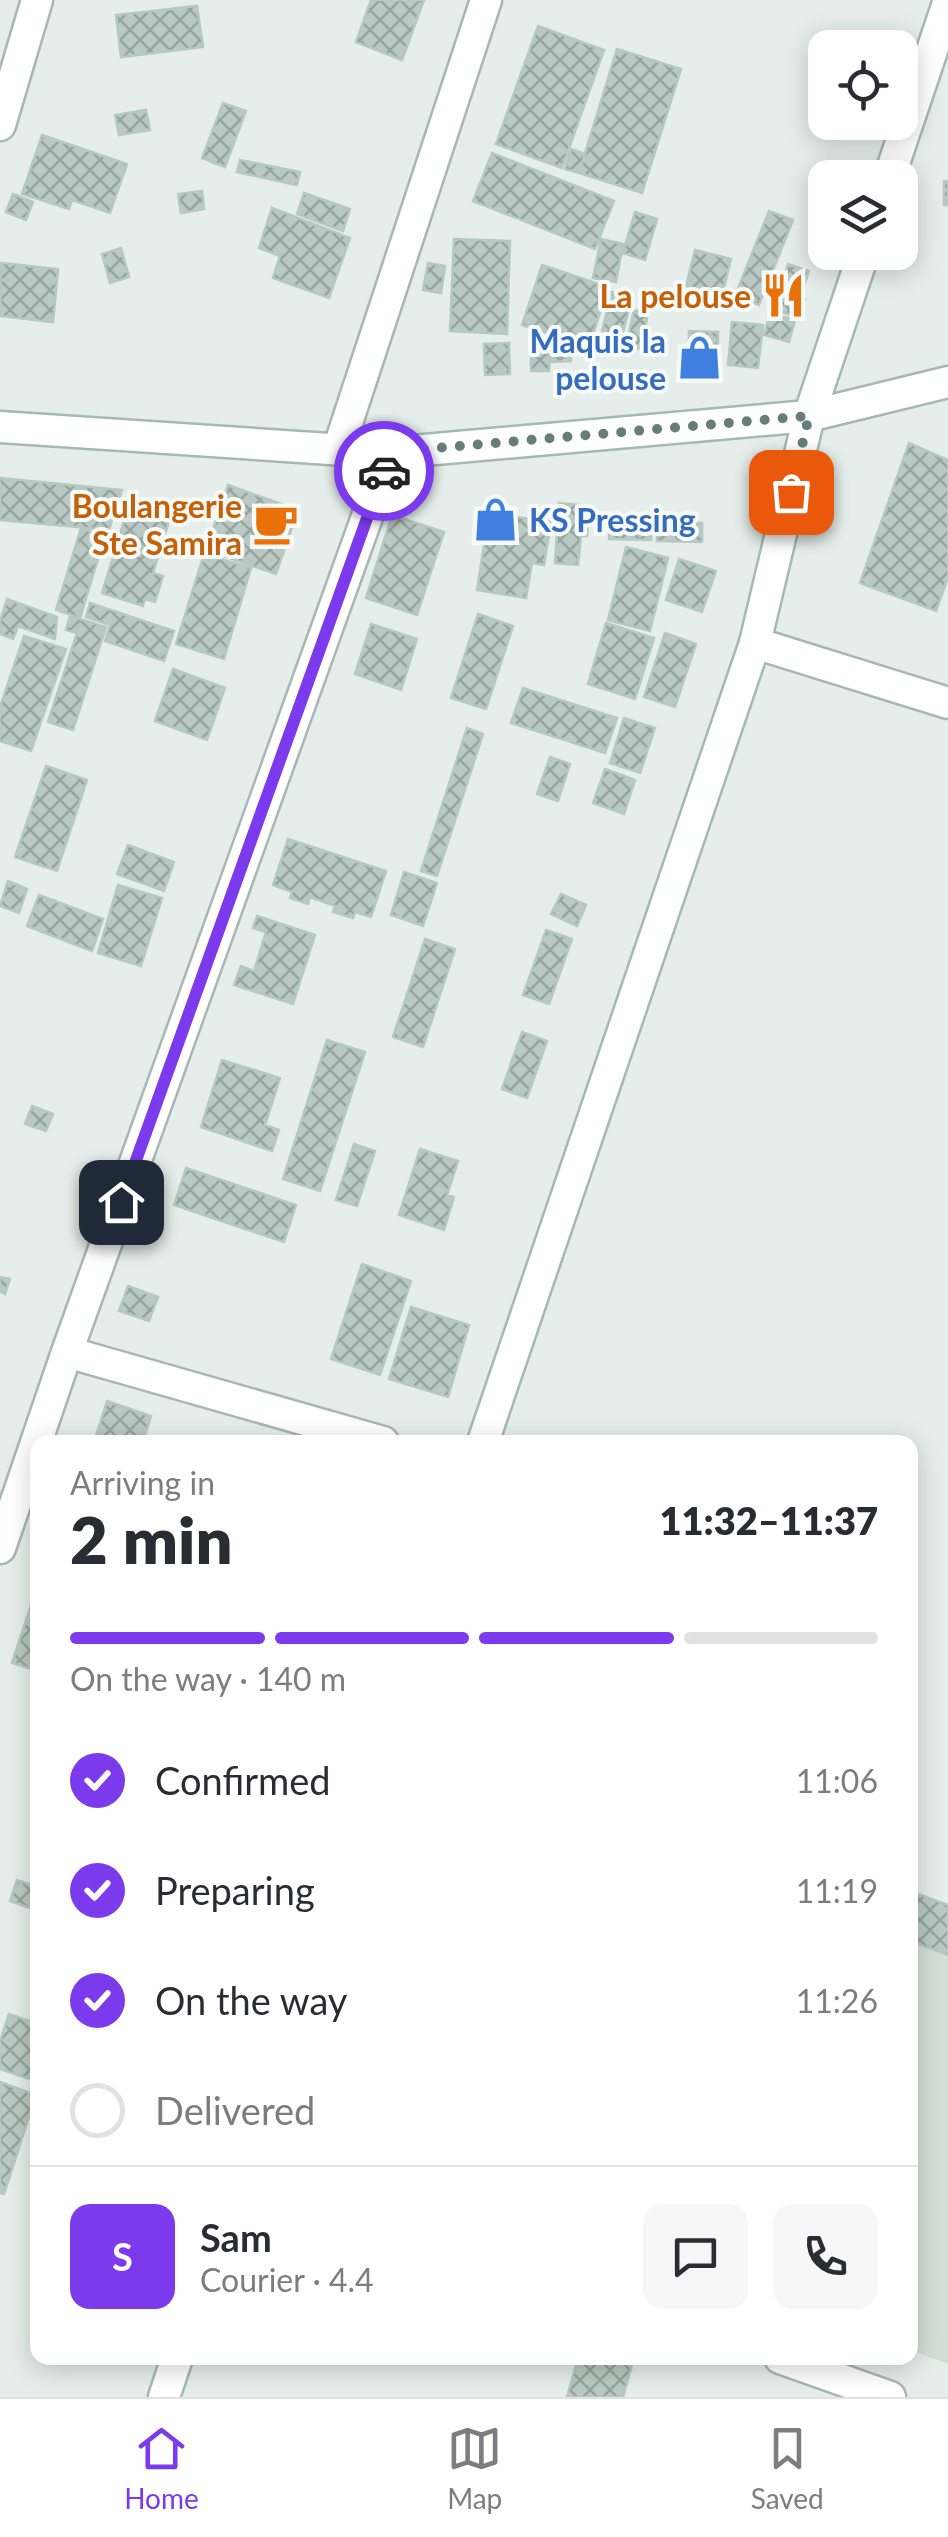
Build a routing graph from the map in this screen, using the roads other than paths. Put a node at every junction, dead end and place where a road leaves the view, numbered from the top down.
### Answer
1 (37, 0) edge
2 (486, 0) edge
3 (948, 3) edge
4 (0, 125) edge
5 (895, 160) edge
6 (858, 270) edge
7 (948, 382) edge
8 (809, 416) junction
9 (0, 426) edge
10 (338, 450) junction
11 (390, 452) junction
12 (755, 643) junction
13 (948, 703) edge
14 (67, 1352) junction
15 (39, 1435) edge
16 (358, 1435) edge
17 (485, 1435) edge
18 (30, 1460) edge
19 (0, 1548) edge
20 (175, 2365) edge
21 (800, 2365) edge
22 (164, 2397) edge
23 (890, 2397) edge

1 - 4 street
2 - 10 street
3 - 5 street
6 - 8 street
7 - 8 street
8 - 11 street
8 - 12 street
9 - 10 street
10 - 11 street
11 - 14 street
12 - 13 street
12 - 17 street
14 - 15 street
14 - 16 street
18 - 19 street
20 - 22 street
21 - 23 street

